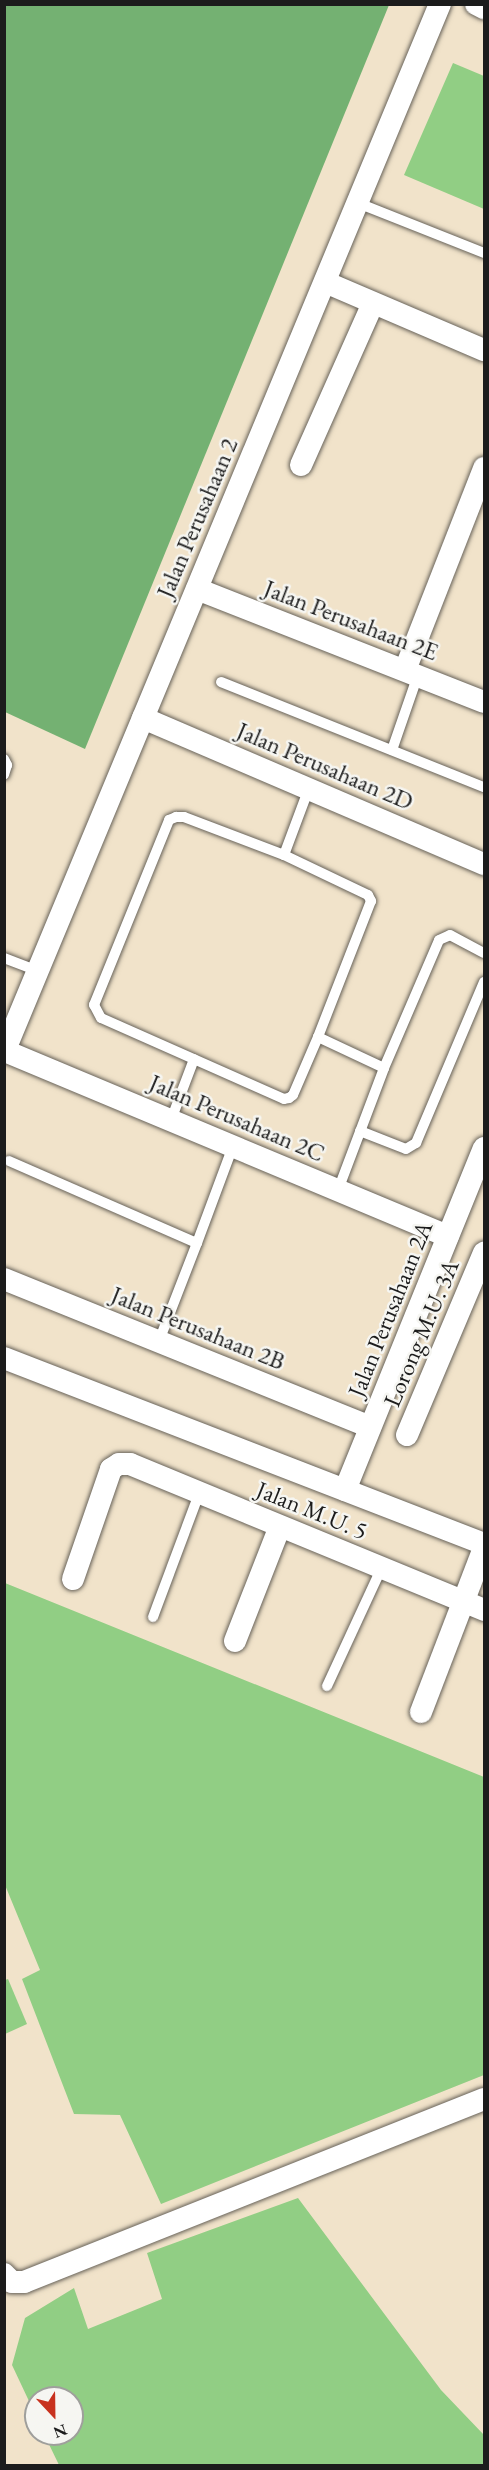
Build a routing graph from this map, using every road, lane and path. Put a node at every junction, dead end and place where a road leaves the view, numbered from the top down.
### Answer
1 (440, 4) edge
2 (476, 4) edge
3 (484, 8) edge
4 (358, 202) junction
5 (484, 253) edge
6 (325, 282) junction
7 (374, 303) junction
8 (484, 350) edge
9 (301, 465) dead end
10 (484, 468) edge
11 (197, 589) junction
12 (411, 672) junction
13 (221, 682) dead end
14 (484, 702) edge
15 (143, 718) junction
16 (392, 750) junction
17 (4, 759) edge
18 (4, 775) edge
19 (484, 787) edge
20 (309, 788) junction
21 (284, 855) junction
22 (484, 864) edge
23 (484, 953) edge
24 (4, 958) edge
25 (38, 971) junction
26 (484, 982) edge
27 (318, 1037) junction
28 (5, 1052) edge
29 (194, 1059) junction
30 (384, 1068) junction
31 (171, 1120) junction
32 (360, 1131) junction
33 (233, 1146) junction
34 (484, 1148) edge
35 (9, 1161) dead end
36 (338, 1190) junction
37 (448, 1236) junction
38 (197, 1243) junction
39 (484, 1253) edge
40 (4, 1278) edge
41 (159, 1341) junction
42 (4, 1358) edge
43 (370, 1427) junction
44 (407, 1435) dead end
45 (345, 1490) junction
46 (199, 1494) junction
47 (280, 1526) junction
48 (484, 1546) edge
49 (382, 1567) junction
50 (73, 1579) dead end
51 (474, 1606) edge
52 (153, 1617) dead end
53 (235, 1641) dead end
54 (327, 1686) dead end
55 (421, 1712) dead end
56 (484, 2098) edge
57 (4, 2274) edge

1 - 4 street, Jalan Perusahaan 2
2 - 3 street
4 - 5 lane
4 - 6 street, Jalan Perusahaan 2
6 - 7 street
6 - 11 street, Jalan Perusahaan 2
7 - 8 street
7 - 9 street
10 - 12 street
11 - 12 street, Jalan Perusahaan 2E
11 - 15 street, Jalan Perusahaan 2
12 - 14 street, Jalan Perusahaan 2E
12 - 16 lane
13 - 16 lane
15 - 20 street, Jalan Perusahaan 2D
15 - 25 street, Jalan Perusahaan 2
16 - 19 lane
17 - 18 lane
20 - 21 lane
20 - 22 street, Jalan Perusahaan 2D
21 - 27 lane
21 - 29 lane
23 - 30 lane
24 - 25 lane
25 - 28 street, Jalan Perusahaan 2
26 - 32 lane
27 - 29 lane
27 - 30 lane
28 - 31 street, Jalan Perusahaan 2C
29 - 31 lane
30 - 32 lane
31 - 33 street, Jalan Perusahaan 2C
32 - 36 lane
33 - 36 street, Jalan Perusahaan 2C
33 - 38 lane
34 - 37 street, Jalan Perusahaan 2A
35 - 38 lane
36 - 37 street, Jalan Perusahaan 2C
37 - 43 street, Jalan Perusahaan 2A
38 - 41 lane
39 - 44 street, Lorong M.U. 3A
40 - 41 street, Jalan Perusahaan 2B
41 - 43 street, Jalan Perusahaan 2B
42 - 45 street
43 - 45 street, Jalan Perusahaan 2A
45 - 48 street
46 - 47 street, Jalan M.U. 5
46 - 50 street, Jalan M.U. 5
46 - 52 lane
47 - 49 street, Jalan M.U. 5
47 - 53 street
48 - 51 street
49 - 51 street, Jalan M.U. 5
49 - 54 lane
51 - 55 street
56 - 57 street

